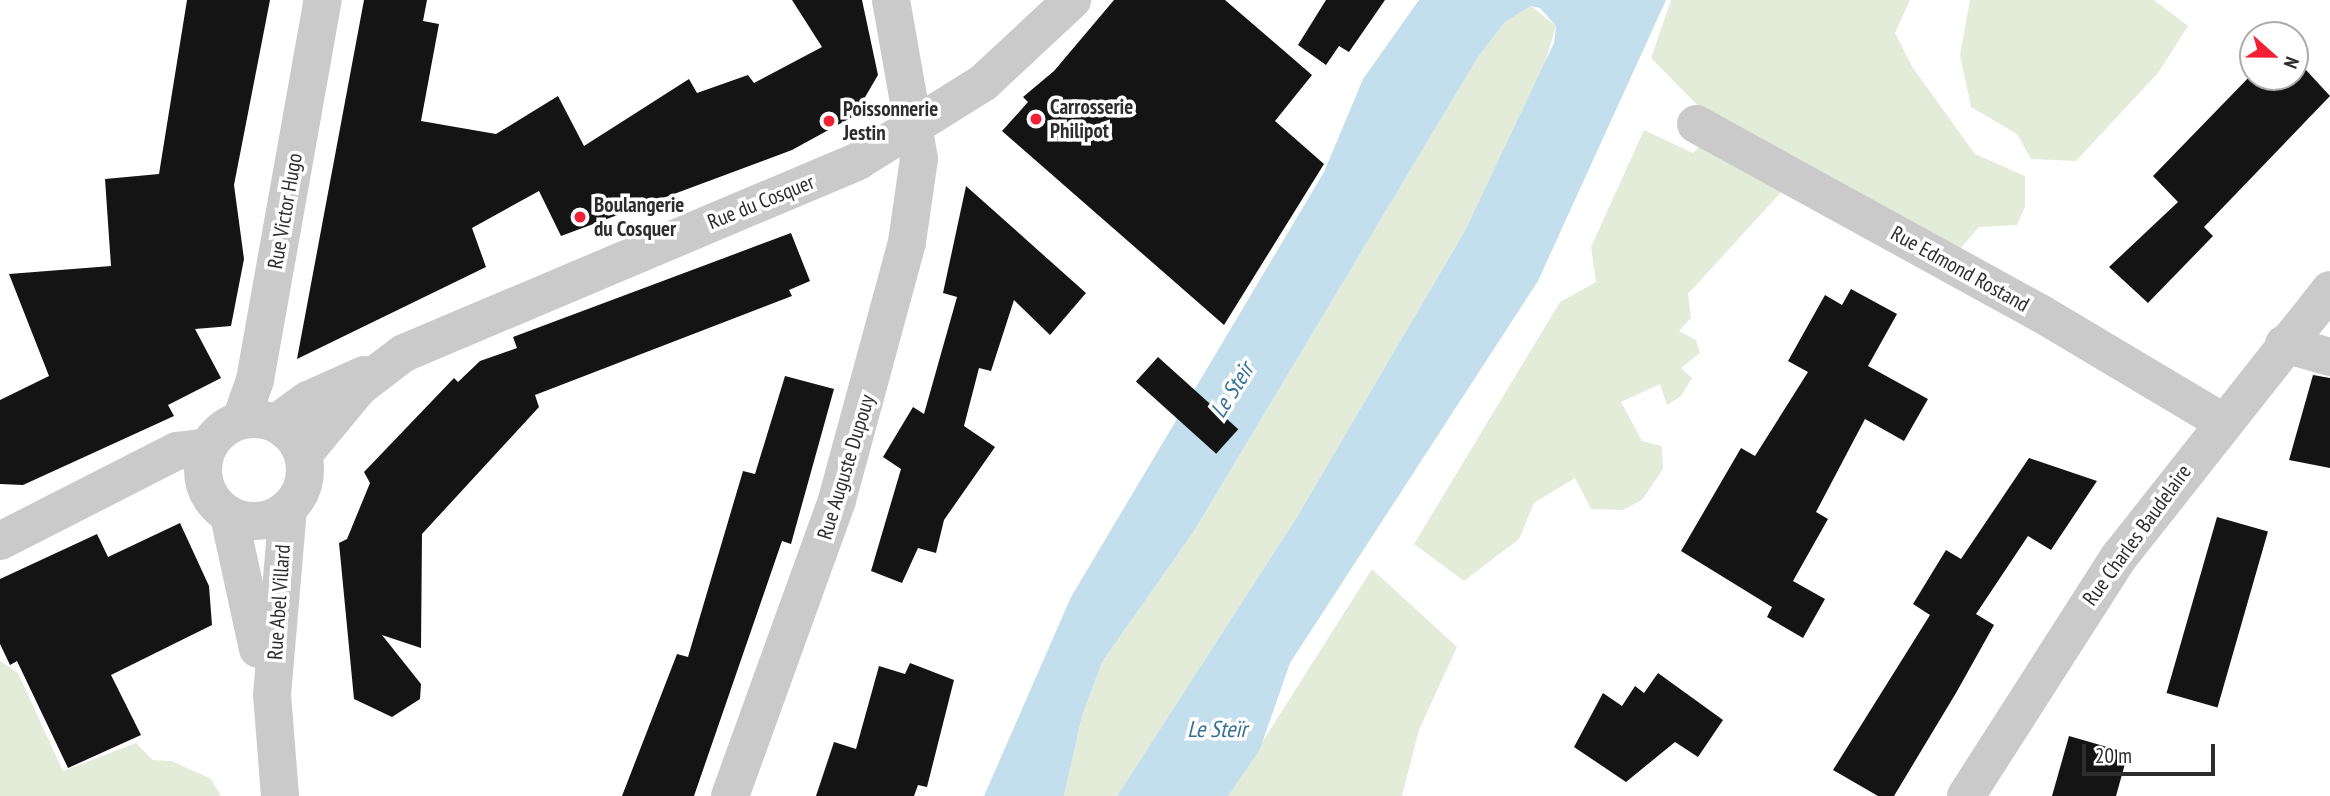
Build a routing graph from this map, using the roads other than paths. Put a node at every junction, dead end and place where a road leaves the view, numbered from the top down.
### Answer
1 (323, 0) edge
2 (891, 0) edge
3 (1072, 0) edge
4 (1696, 124) dead end
5 (917, 128) junction
6 (2330, 289) edge
7 (2284, 344) junction
8 (2330, 357) edge
9 (379, 370) junction
10 (258, 421) junction
11 (2221, 421) junction
12 (208, 447) junction
13 (303, 455) junction
14 (127, 481) junction
15 (218, 502) junction
16 (288, 509) junction
17 (0, 541) edge
18 (272, 695) junction
19 (280, 796) edge
20 (730, 796) edge
21 (1966, 796) edge

1 - 10 street, Rue Victor Hugo
2 - 5 street, Rue Auguste Dupouy
3 - 5 street, Rue du Cosquer
4 - 11 street, Rue Edmond Rostand
5 - 9 street, Rue du Cosquer
5 - 20 street, Rue Auguste Dupouy
6 - 7 street, Rue Charles Baudelaire
7 - 8 street
7 - 11 street, Rue Charles Baudelaire
9 - 10 street, Rue du Cosquer
9 - 13 street, Rue du Cosquer
10 - 12 street
10 - 13 street
11 - 21 street, Rue Charles Baudelaire
12 - 14 street
12 - 15 street
13 - 16 street
14 - 15 street
14 - 17 street
15 - 16 street
15 - 18 street, Rue Abel Villard
16 - 18 street, Rue Abel Villard
18 - 19 street, Rue Abel Villard

